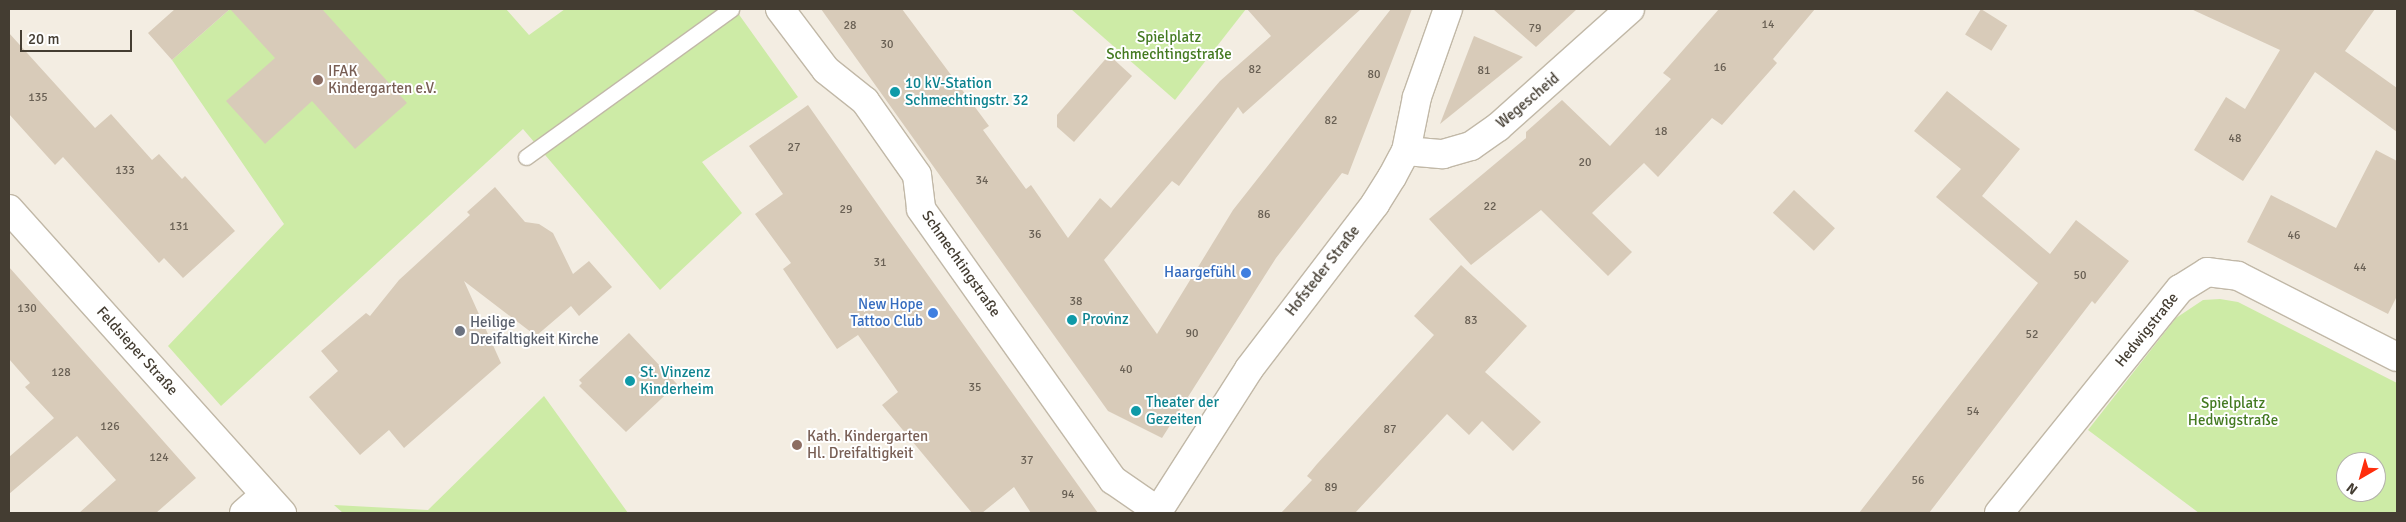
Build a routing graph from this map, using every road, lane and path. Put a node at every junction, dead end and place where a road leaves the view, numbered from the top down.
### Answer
1 (731, 9) edge
2 (780, 9) edge
3 (1448, 9) edge
4 (1630, 9) edge
5 (1406, 151) junction
6 (526, 157) dead end
7 (9, 209) edge
8 (2397, 357) edge
9 (274, 504) edge
10 (1157, 512) edge
11 (244, 513) edge
12 (2000, 513) edge

1 - 6 lane
2 - 10 street, Schmechtingstraße
3 - 5 street, Hofsteder Straße
4 - 5 street, Wegescheid
5 - 10 street, Hofsteder Straße
7 - 9 street, Feldsieper Straße
8 - 12 street, Hedwigstraße
9 - 11 street, Feldsieper Straße

